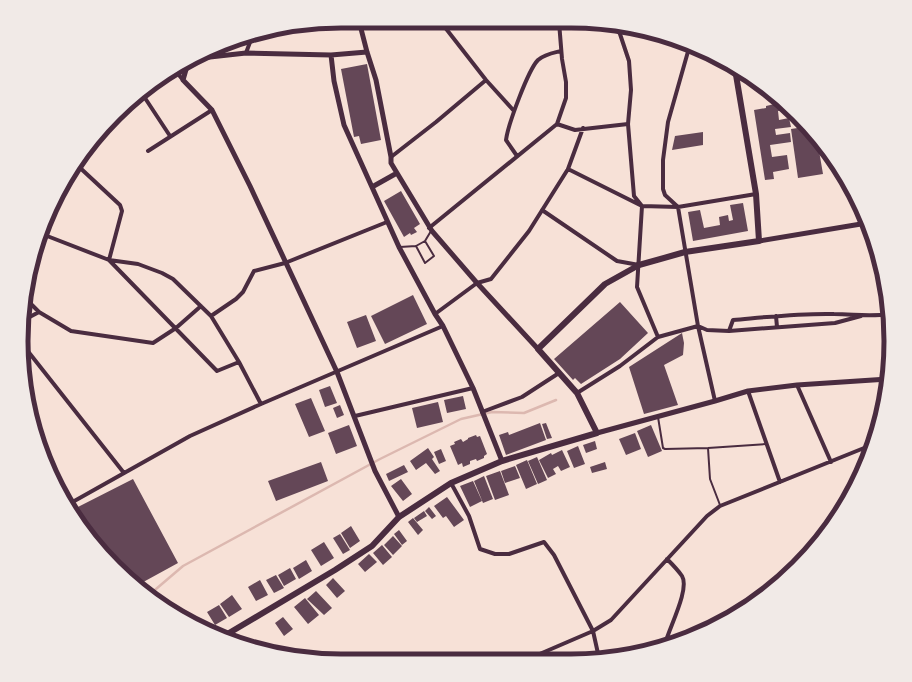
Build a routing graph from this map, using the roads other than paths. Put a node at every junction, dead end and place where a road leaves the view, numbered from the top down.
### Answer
1 (361, 28) edge
2 (445, 28) edge
3 (559, 28) edge
4 (619, 32) edge
5 (250, 42) edge
6 (561, 51) junction
7 (688, 51) edge
8 (366, 52) junction
9 (246, 53) junction
10 (331, 55) junction
11 (210, 57) edge
12 (185, 69) edge
13 (178, 74) edge
14 (736, 75) edge
15 (183, 80) junction
16 (486, 80) junction
17 (145, 98) edge
18 (212, 110) junction
19 (514, 111) junction
20 (557, 124) junction
21 (628, 124) junction
22 (583, 128) junction
23 (170, 136) junction
24 (148, 151) dead end
25 (518, 156) junction
26 (391, 157) junction
27 (80, 168) edge
28 (568, 169) junction
29 (397, 173) junction
30 (372, 187) junction
31 (756, 194) junction
32 (642, 206) junction
33 (678, 207) junction
34 (542, 210) junction
35 (387, 222) junction
36 (861, 224) edge
37 (431, 229) junction
38 (47, 236) edge
39 (425, 241) junction
40 (759, 241) junction
41 (416, 246) junction
42 (399, 247) junction
43 (685, 252) junction
44 (109, 260) junction
45 (285, 263) junction
46 (639, 265) junction
47 (477, 283) junction
48 (881, 298) edge
49 (31, 304) edge
50 (201, 306) junction
51 (39, 312) junction
52 (435, 314) junction
53 (882, 315) junction
54 (211, 316) junction
55 (776, 316) junction
56 (861, 316) junction
57 (29, 317) edge
58 (883, 325) edge
59 (443, 326) junction
60 (698, 326) junction
61 (777, 327) junction
62 (176, 328) junction
63 (729, 331) junction
64 (658, 337) junction
65 (538, 349) junction
66 (28, 352) edge
67 (239, 362) junction
68 (337, 372) junction
69 (559, 373) junction
70 (881, 379) edge
71 (797, 385) junction
72 (473, 388) junction
73 (748, 391) junction
74 (578, 393) junction
75 (715, 401) junction
76 (261, 404) junction
77 (482, 413) junction
78 (355, 416) junction
79 (657, 416) junction
80 (597, 434) junction
81 (768, 444) junction
82 (708, 448) junction
83 (865, 448) edge
84 (502, 462) junction
85 (831, 462) junction
86 (124, 473) junction
87 (780, 482) junction
88 (451, 483) junction
89 (73, 502) edge
90 (720, 506) junction
91 (399, 517) junction
92 (667, 559) junction
93 (593, 631) junction
94 (229, 633) edge
95 (667, 639) edge
96 (598, 652) edge
97 (540, 654) edge

1 - 8 street
2 - 16 street
3 - 6 street
4 - 21 street
5 - 9 street
6 - 19 street
6 - 20 street
7 - 33 street
8 - 10 street
8 - 26 street
9 - 10 street
9 - 11 street
10 - 30 street
12 - 15 street
13 - 15 street
14 - 31 main road
15 - 18 street
16 - 19 street
16 - 26 street
17 - 23 street
18 - 23 street
18 - 45 street
19 - 25 street
20 - 22 street
20 - 25 street
21 - 22 street
21 - 32 street
22 - 28 street
23 - 24 street
25 - 37 street
26 - 29 street
27 - 44 street
28 - 32 street
28 - 34 street
29 - 30 street
29 - 37 street
30 - 35 street
31 - 33 street
31 - 40 main road
32 - 33 street
32 - 46 street
33 - 43 street
34 - 46 street
34 - 47 street
35 - 42 street
35 - 45 street
36 - 40 street
37 - 39 lane
37 - 47 street
38 - 44 street
39 - 41 lane
39 - 41 lane
40 - 43 main road
41 - 42 lane
42 - 52 street
43 - 46 main road
43 - 60 street
44 - 50 street
44 - 62 street
45 - 54 street
45 - 68 street
46 - 64 street
46 - 65 main road
47 - 52 street
47 - 65 street
48 - 53 street
49 - 51 street
50 - 54 street
50 - 62 street
51 - 57 street
51 - 62 street
52 - 59 street
53 - 56 street
53 - 58 street
54 - 67 street
55 - 56 street
55 - 61 street
55 - 63 street
56 - 61 street
59 - 68 street
59 - 72 street
60 - 63 street
60 - 64 street
60 - 75 street
61 - 63 street
62 - 67 street
64 - 74 street
65 - 69 main road
66 - 86 street
67 - 76 street
68 - 76 street
68 - 78 street
69 - 74 main road
69 - 77 street
70 - 71 street
71 - 73 street
71 - 85 street
72 - 77 street
72 - 78 street
73 - 75 street
73 - 81 street
74 - 80 main road
75 - 79 street
76 - 86 street
77 - 84 street
78 - 91 street
79 - 80 street
79 - 82 lane
80 - 84 main road
81 - 82 lane
81 - 87 street
82 - 90 lane
83 - 85 street
84 - 88 main road
85 - 87 street
86 - 89 street
87 - 90 street
88 - 91 main road
88 - 93 street
90 - 92 street
91 - 94 main road
92 - 93 street
92 - 95 street
93 - 96 street
93 - 97 street

